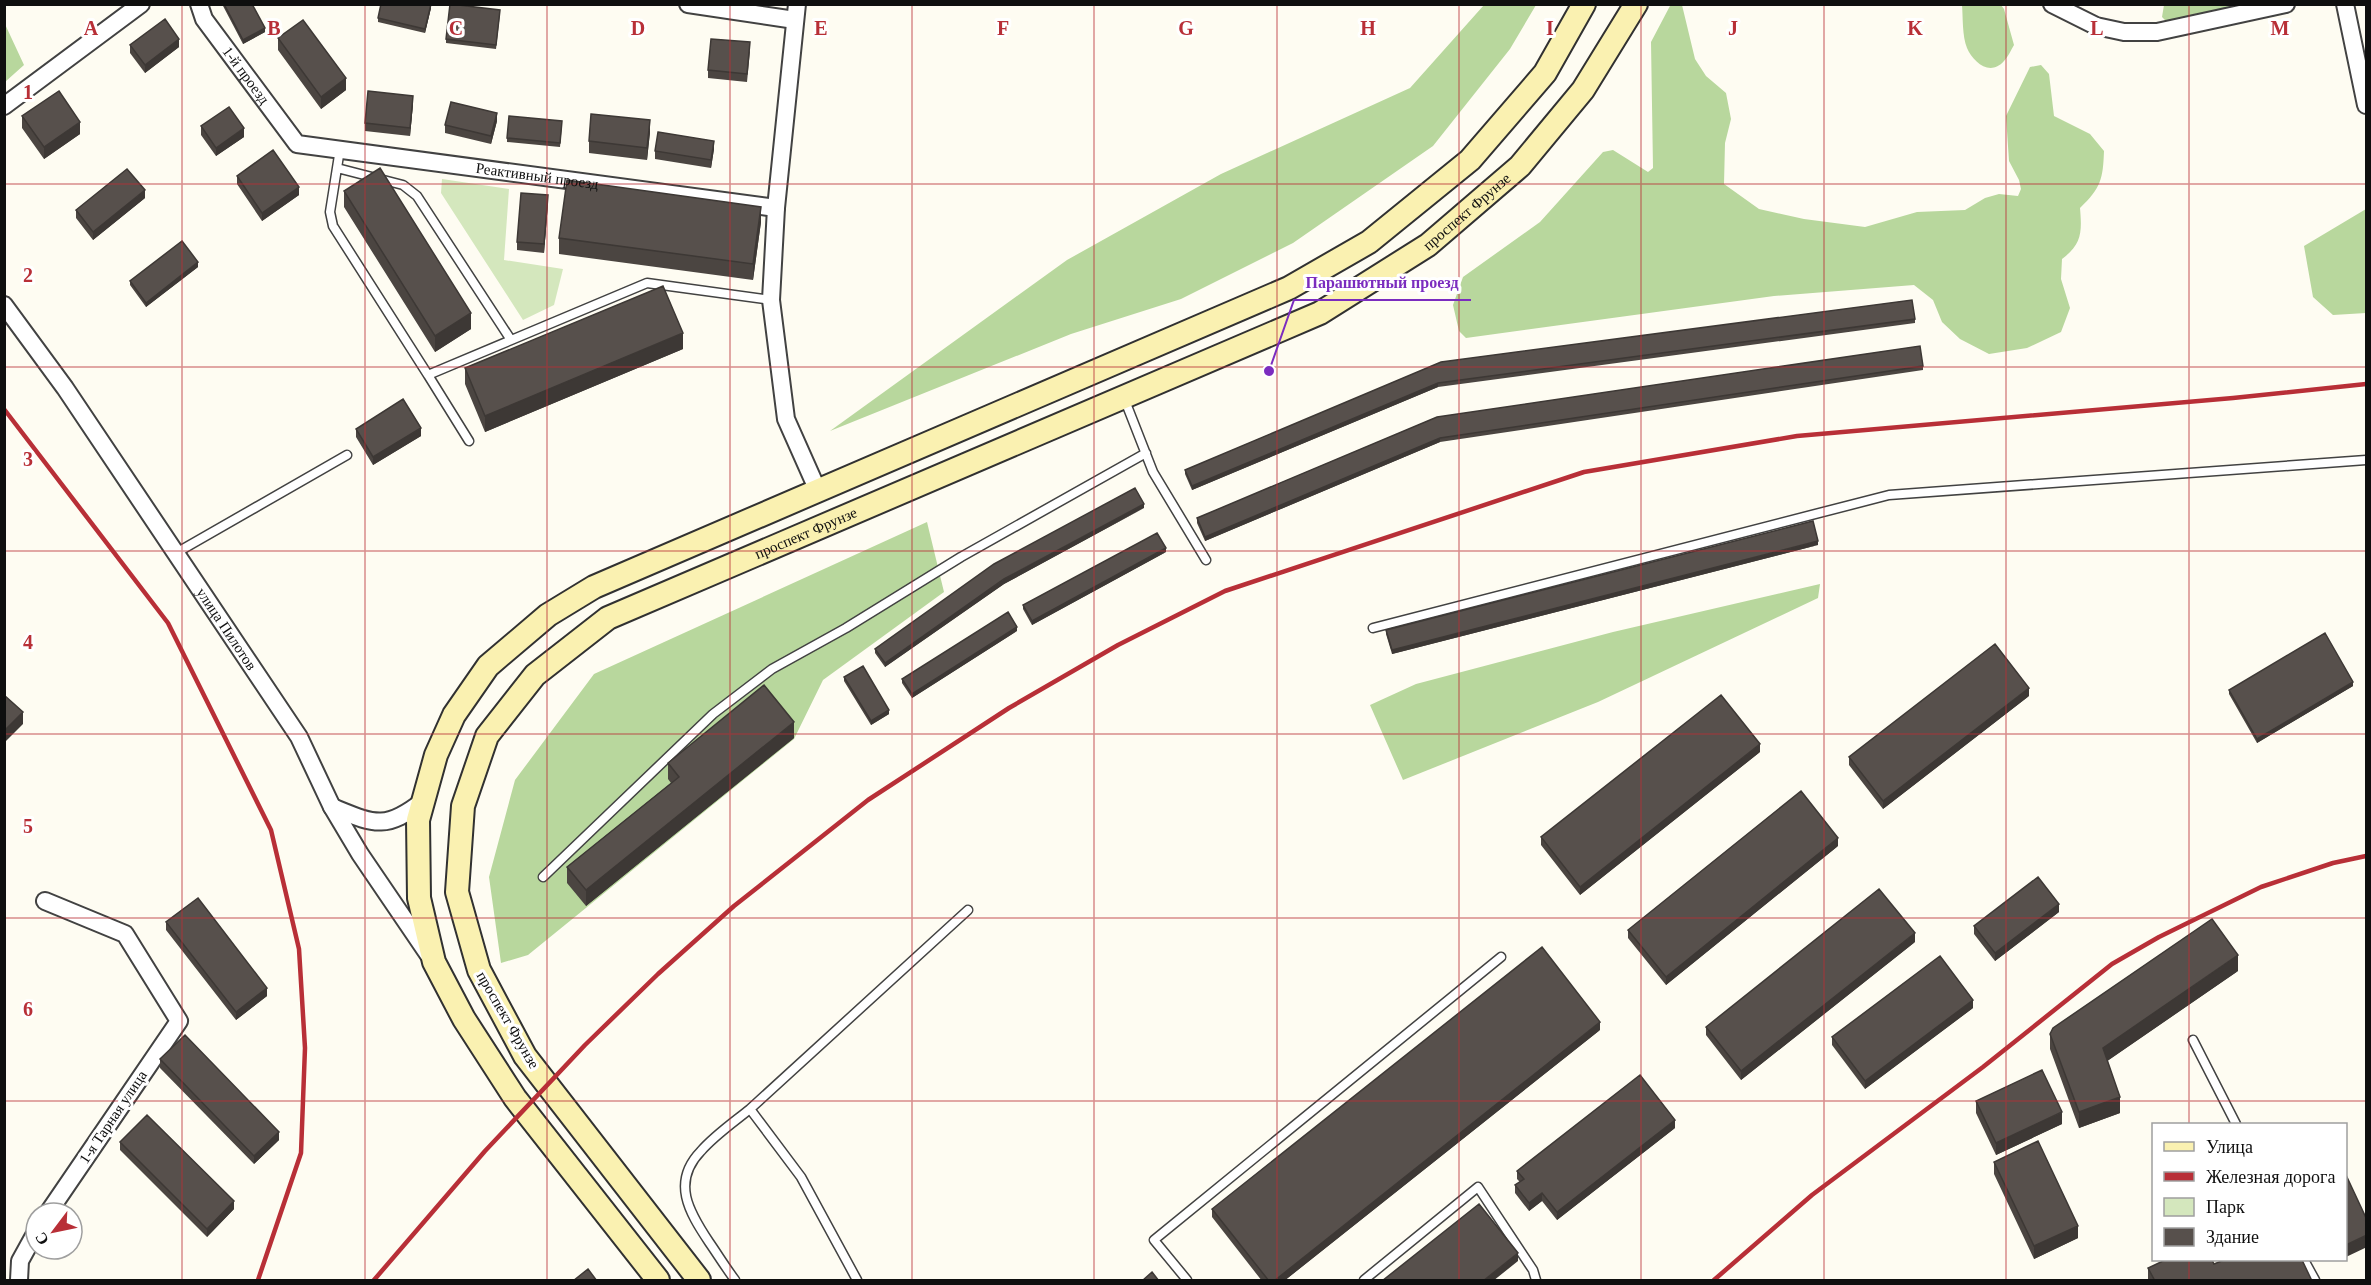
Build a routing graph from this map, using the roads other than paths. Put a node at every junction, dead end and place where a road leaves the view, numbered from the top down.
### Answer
1 (141, 4) edge
2 (199, 4) edge
3 (688, 4) edge
4 (1584, 4) edge
5 (1636, 4) edge
6 (2052, 4) edge
7 (2286, 4) edge
8 (2344, 4) edge
9 (796, 12) edge
10 (2367, 105) edge
11 (4, 106) edge
12 (297, 144) joint
13 (340, 149) junction
14 (337, 168) junction
15 (776, 208) junction
16 (771, 300) junction
17 (4, 306) edge
18 (511, 340) junction
19 (428, 375) junction
20 (1124, 398) junction
21 (469, 441) dead end
22 (1146, 453) junction
23 (347, 456) dead end
24 (2367, 460) edge
25 (818, 491) junction
26 (176, 553) junction
27 (1206, 560) dead end
28 (1373, 628) dead end
29 (423, 801) junction
30 (332, 807) junction
31 (543, 877) dead end
32 (45, 901) dead end
33 (968, 910) dead end
34 (1501, 957) dead end
35 (434, 962) junction
36 (2193, 1040) dead end
37 (750, 1109) junction
38 (2235, 1123) edge
39 (56, 1201) edge
40 (24, 1254) edge
41 (2305, 1261) edge
42 (19, 1281) edge
43 (658, 1281) edge
44 (699, 1281) edge
45 (735, 1281) edge
46 (858, 1281) edge
47 (1187, 1281) edge
48 (1364, 1281) edge
49 (1536, 1281) edge
50 (2315, 1281) edge

1 - 11 street
2 - 12 street, 1-й проезд
3 - 9 street
4 - 25 main road
5 - 20 main road, проспект Фрунзе
6 - 7 street
8 - 10 street
9 - 15 street
12 - 13 street, Реактивный проезд
13 - 14 lane
13 - 15 street, Реактивный проезд
14 - 18 lane
14 - 19 lane
15 - 16 street
16 - 18 lane
16 - 25 street
17 - 26 street, улица Пилотов
18 - 19 lane
19 - 21 lane
20 - 22 lane
20 - 44 main road, проспект Фрунзе
22 - 27 lane
22 - 31 lane
23 - 26 lane
24 - 28 lane
25 - 29 main road
26 - 30 street, улица Пилотов
29 - 30 street
29 - 35 main road
30 - 35 street, улица Пилотов
32 - 39 street, 1-я Тарная улица
33 - 37 lane
34 - 47 lane
35 - 43 main road
36 - 38 lane
37 - 45 lane
37 - 46 lane
40 - 42 street
41 - 50 lane
48 - 49 lane

